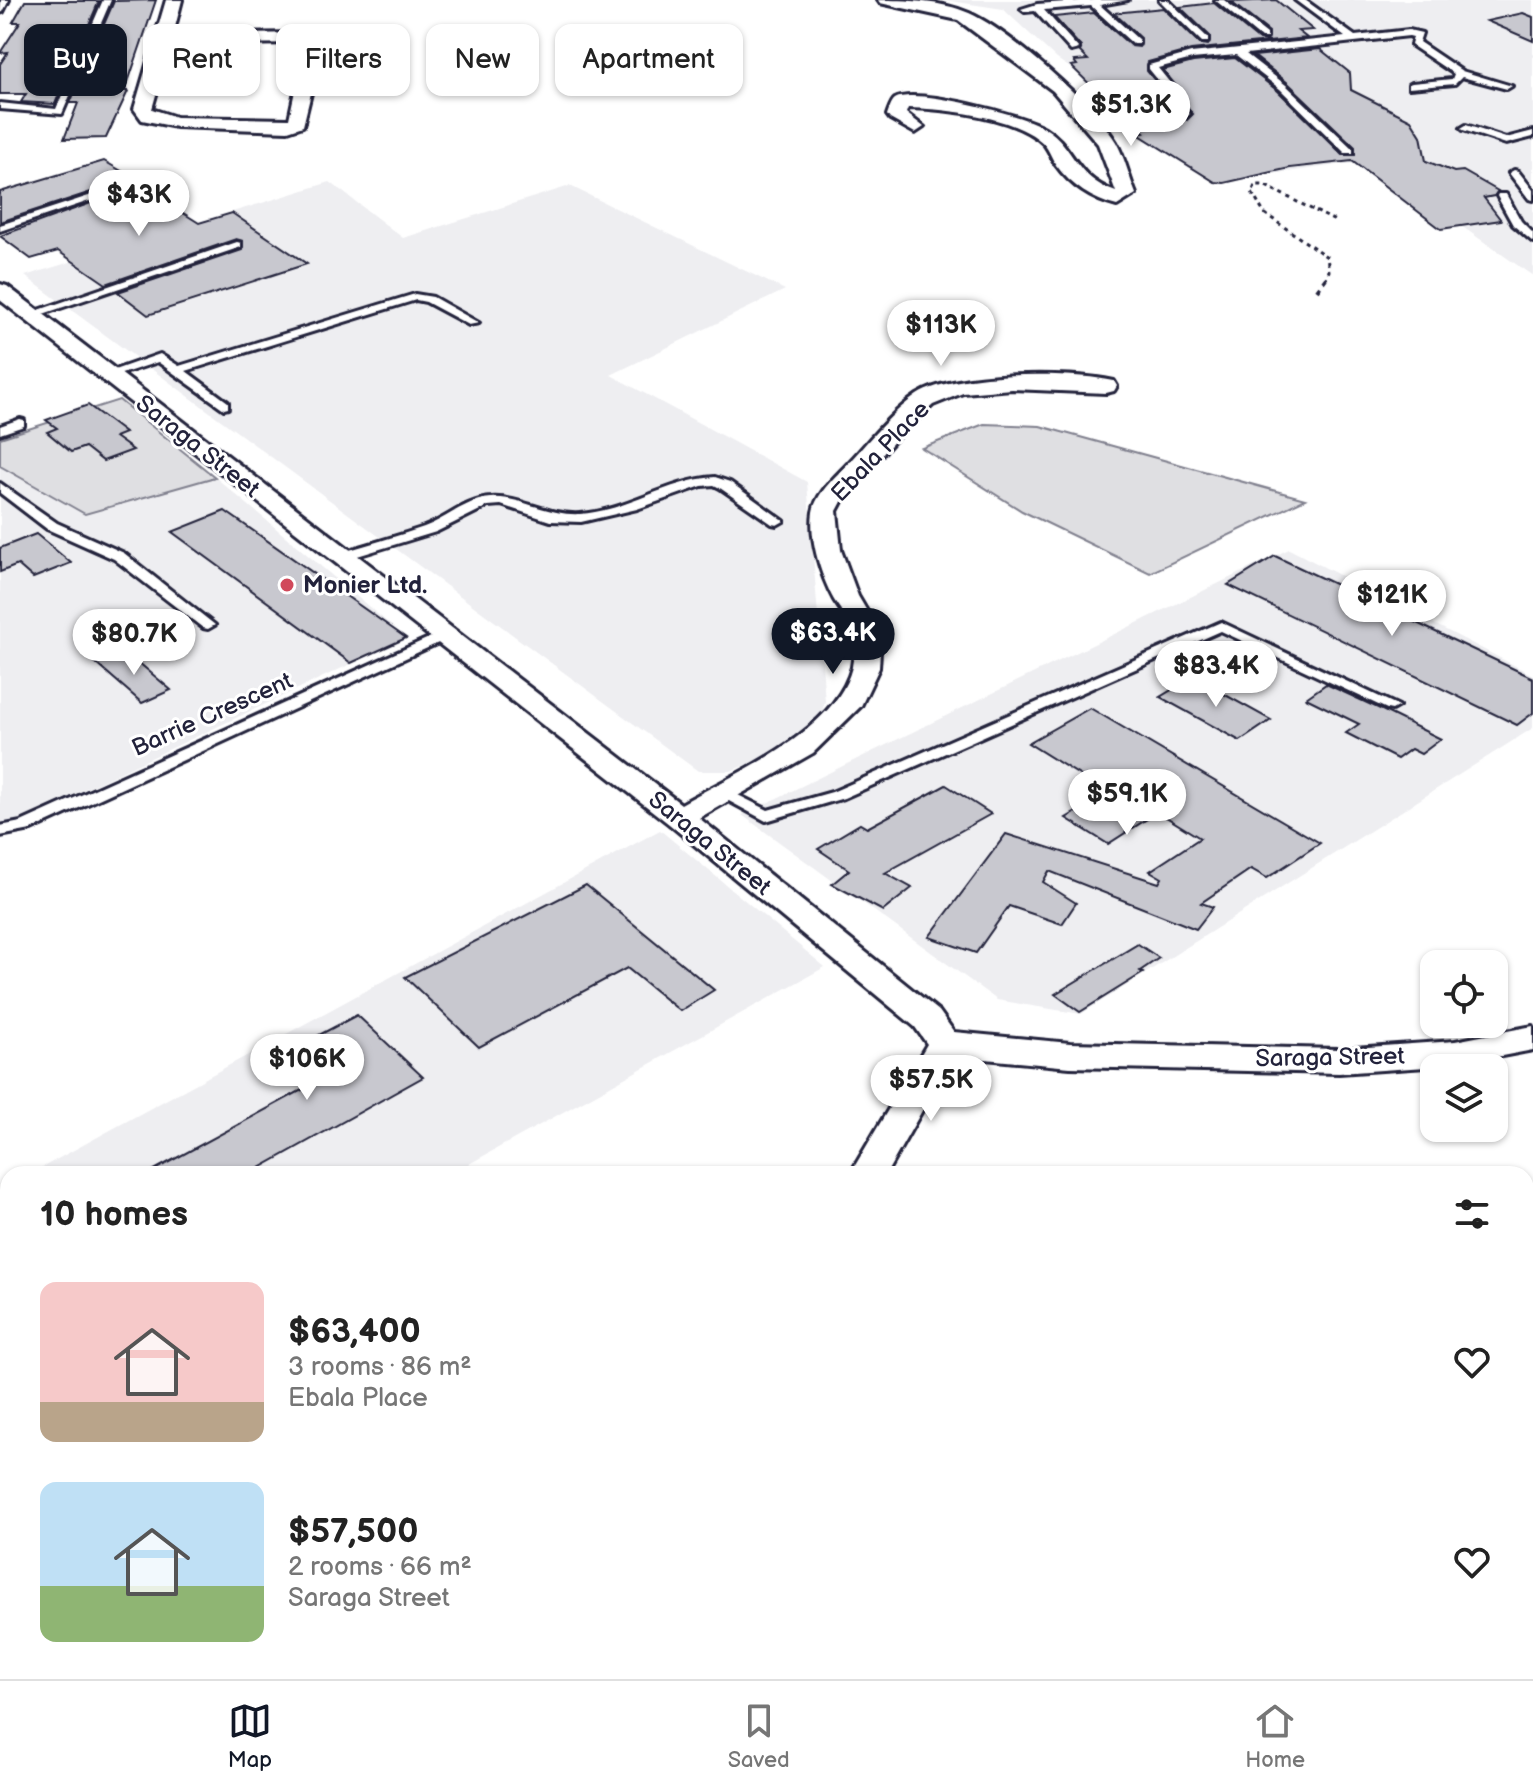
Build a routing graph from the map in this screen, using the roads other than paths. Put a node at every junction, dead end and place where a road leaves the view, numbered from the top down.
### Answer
1 (5, 0) edge
2 (107, 0) edge
3 (174, 0) edge
4 (886, 0) edge
5 (1124, 0) edge
6 (1163, 0) edge
7 (1219, 0) edge
8 (1299, 0) edge
9 (1093, 3) junction
10 (1037, 7) junction
11 (1025, 9) dead end
12 (0, 10) edge
13 (167, 24) edge
14 (1264, 36) dead end
15 (163, 40) joint
16 (1205, 40) dead end
17 (1354, 40) junction
18 (1136, 42) dead end
19 (1074, 49) dead end
20 (1238, 52) junction
21 (1459, 73) junction
22 (1412, 86) dead end
23 (1507, 86) dead end
24 (0, 106) edge
25 (1159, 115) dead end
26 (915, 127) dead end
27 (1466, 128) dead end
28 (1533, 134) edge
29 (1506, 141) junction
30 (1533, 147) edge
31 (1349, 151) dead end
32 (1514, 173) dead end
33 (108, 193) dead end
34 (1502, 196) dead end
35 (1533, 197) edge
36 (0, 228) edge
37 (1533, 239) edge
38 (237, 245) dead end
39 (0, 290) edge
40 (33, 314) junction
41 (473, 323) dead end
42 (178, 370) junction
43 (106, 375) junction
44 (1106, 386) dead end
45 (224, 405) dead end
46 (20, 423) dead end
47 (0, 430) edge
48 (0, 487) edge
49 (777, 521) dead end
50 (341, 557) junction
51 (208, 625) dead end
52 (442, 636) junction
53 (1392, 706) dead end
54 (722, 793) junction
55 (679, 817) junction
56 (0, 831) edge
57 (1533, 1038) edge
58 (944, 1043) junction
59 (873, 1166) edge

1 - 12 lane
2 - 24 lane
3 - 13 street
4 - 26 street
5 - 9 lane
6 - 16 lane
7 - 14 lane
8 - 17 lane
9 - 10 lane
9 - 18 lane
10 - 11 lane
10 - 19 lane
15 - 15 street
17 - 20 lane
17 - 21 lane
20 - 25 lane
20 - 31 lane
21 - 22 lane
21 - 23 lane
27 - 29 lane
28 - 29 lane
29 - 30 lane
32 - 35 lane
33 - 36 lane
34 - 37 lane
38 - 40 lane
39 - 40 street, Saraga Street
40 - 43 street, Saraga Street
41 - 42 lane
42 - 43 lane
42 - 45 lane
43 - 50 street, Saraga Street
44 - 54 street, Ebala Place
46 - 47 lane
48 - 51 lane
49 - 50 lane
50 - 52 street, Saraga Street
52 - 55 street, Saraga Street
52 - 56 lane, Barrie Crescent
53 - 54 lane
54 - 55 street, Ebala Place
55 - 58 street, Saraga Street
57 - 58 street, Saraga Street
58 - 59 street

